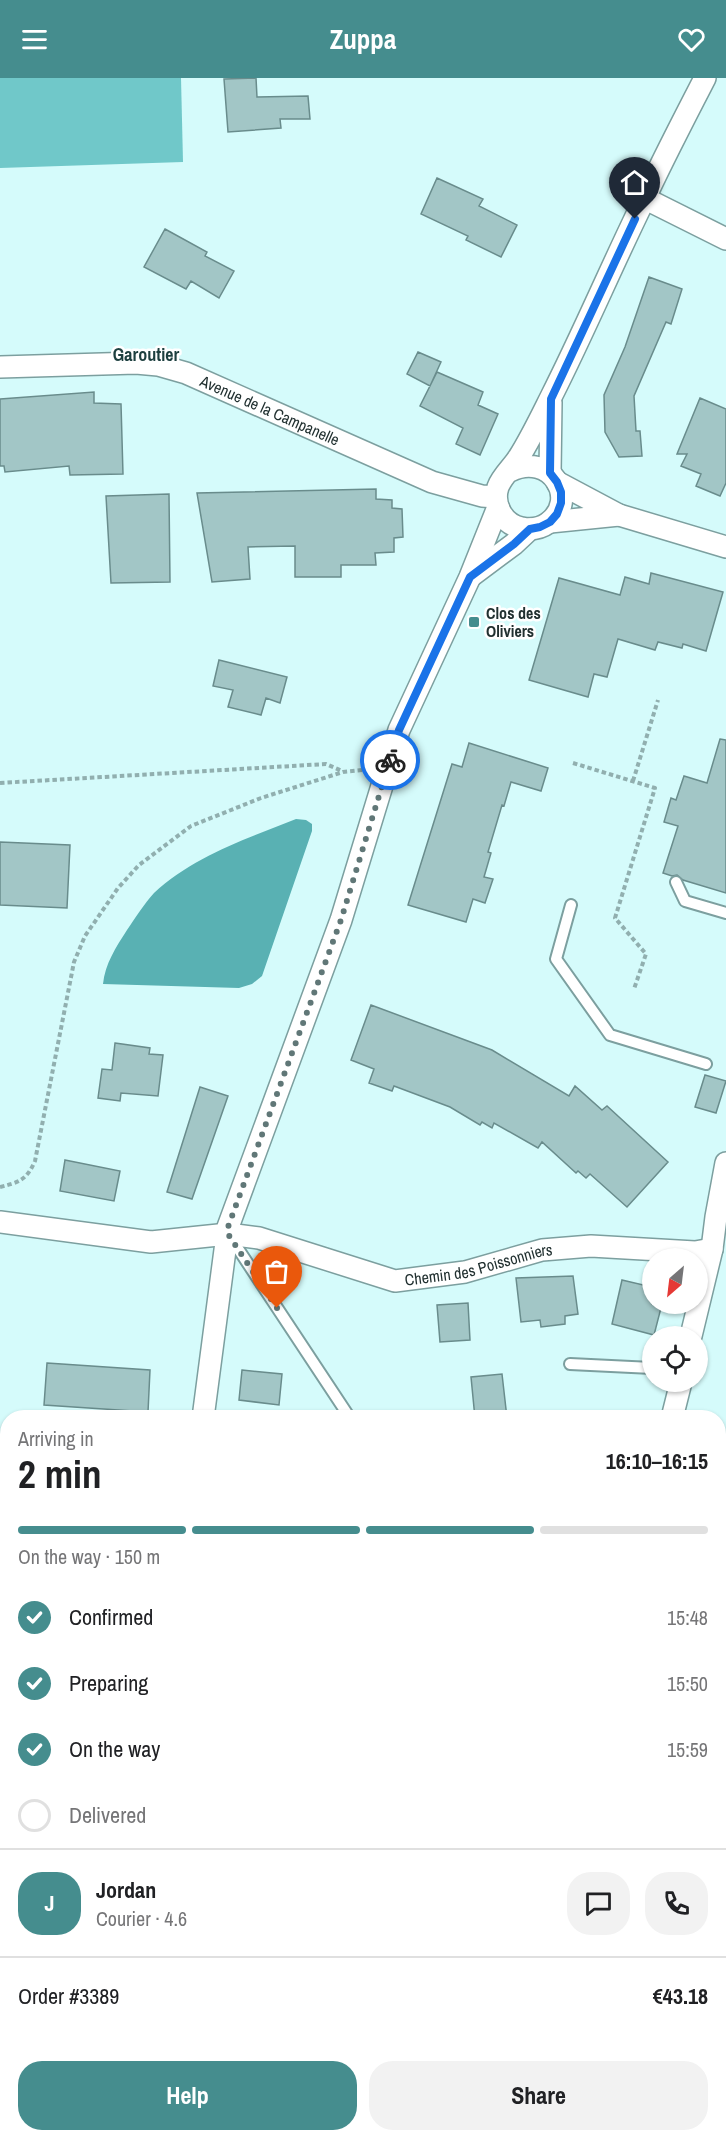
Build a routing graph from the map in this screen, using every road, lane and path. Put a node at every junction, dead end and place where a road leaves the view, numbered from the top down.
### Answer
1 (705, 78) edge
2 (644, 198) junction
3 (726, 239) edge
4 (0, 367) edge
5 (551, 399) junction
6 (510, 471) junction
7 (554, 478) junction
8 (497, 502) junction
9 (619, 515) junction
10 (550, 522) junction
11 (530, 529) junction
12 (726, 547) edge
13 (470, 577) junction
14 (658, 700) dead end
15 (573, 763) dead end
16 (387, 768) junction
17 (343, 772) junction
18 (633, 781) junction
19 (0, 783) edge
20 (676, 882) dead end
21 (572, 905) dead end
22 (726, 913) edge
23 (634, 989) dead end
24 (706, 1064) dead end
25 (726, 1163) edge
26 (0, 1187) edge
27 (721, 1217) edge
28 (0, 1222) edge
29 (228, 1234) junction
30 (712, 1249) junction
31 (717, 1272) edge
32 (696, 1326) edge
33 (570, 1364) dead end
34 (642, 1368) edge
35 (678, 1392) edge
36 (204, 1410) edge
37 (345, 1410) edge
38 (674, 1410) edge

1 - 2 street
2 - 3 street
2 - 5 street
4 - 8 street, Avenue de la Campanelle
5 - 6 street
5 - 7 street
6 - 7 street
6 - 8 street
7 - 9 street
7 - 10 street
8 - 11 street
8 - 13 street
9 - 10 street
9 - 12 street
10 - 11 street
11 - 13 street
13 - 16 street
14 - 18 path
15 - 18 path
16 - 17 path
16 - 29 street
17 - 19 path
17 - 26 path
18 - 23 path
20 - 22 lane
21 - 24 lane
25 - 27 street
27 - 30 street
28 - 29 street, Chemin des Poissonniers
29 - 30 street, Chemin des Poissonniers
29 - 36 street
29 - 37 lane
30 - 31 street
31 - 32 street
33 - 34 lane
35 - 38 street

